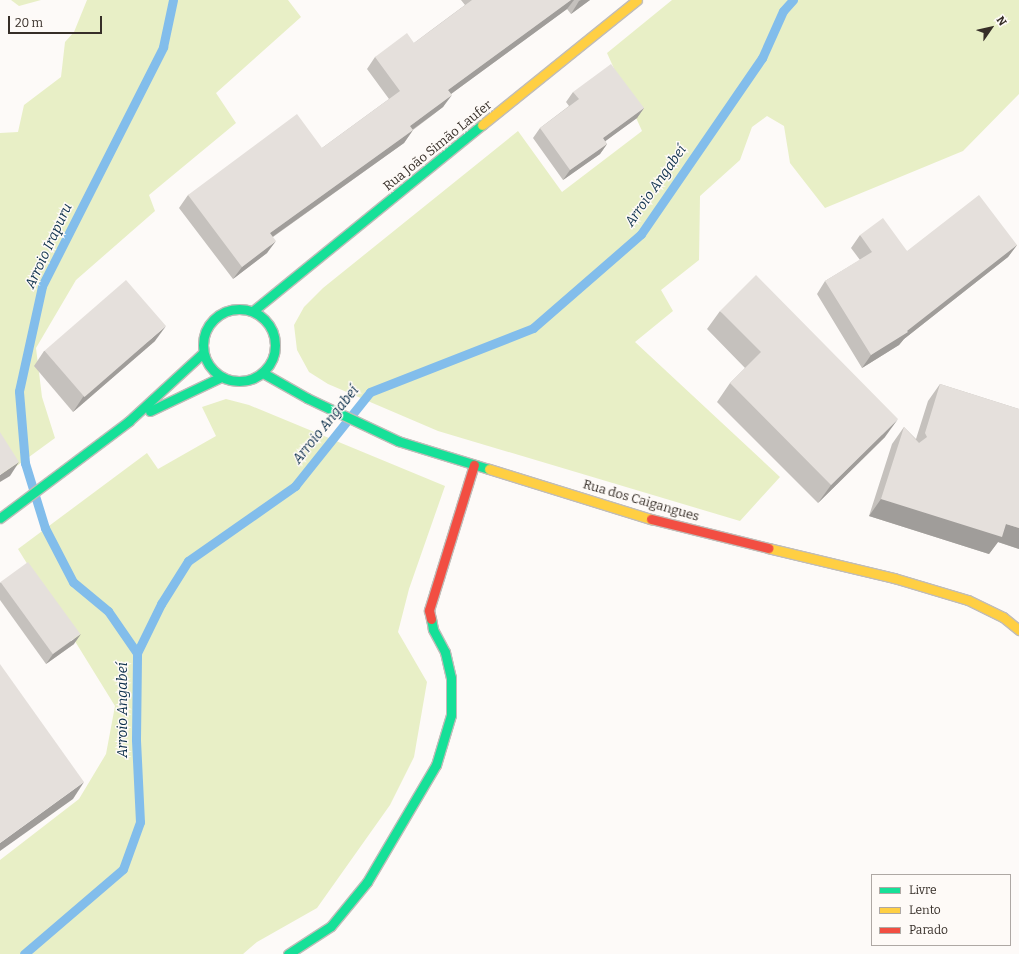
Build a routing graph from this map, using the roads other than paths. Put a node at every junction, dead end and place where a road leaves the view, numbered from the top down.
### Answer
1 (638, 0) edge
2 (253, 311) junction
3 (203, 353) junction
4 (263, 373) junction
5 (221, 377) junction
6 (129, 421) junction
7 (474, 465) junction
8 (0, 518) edge
9 (1019, 630) edge
10 (288, 954) edge

1 - 2 street, Rua João Simão Laufer
2 - 3 street
2 - 4 street
3 - 5 street
3 - 6 street
4 - 5 street
4 - 7 street, Rua dos Caigangues
5 - 6 street
6 - 8 street
7 - 9 street, Rua dos Caigangues
7 - 10 street

